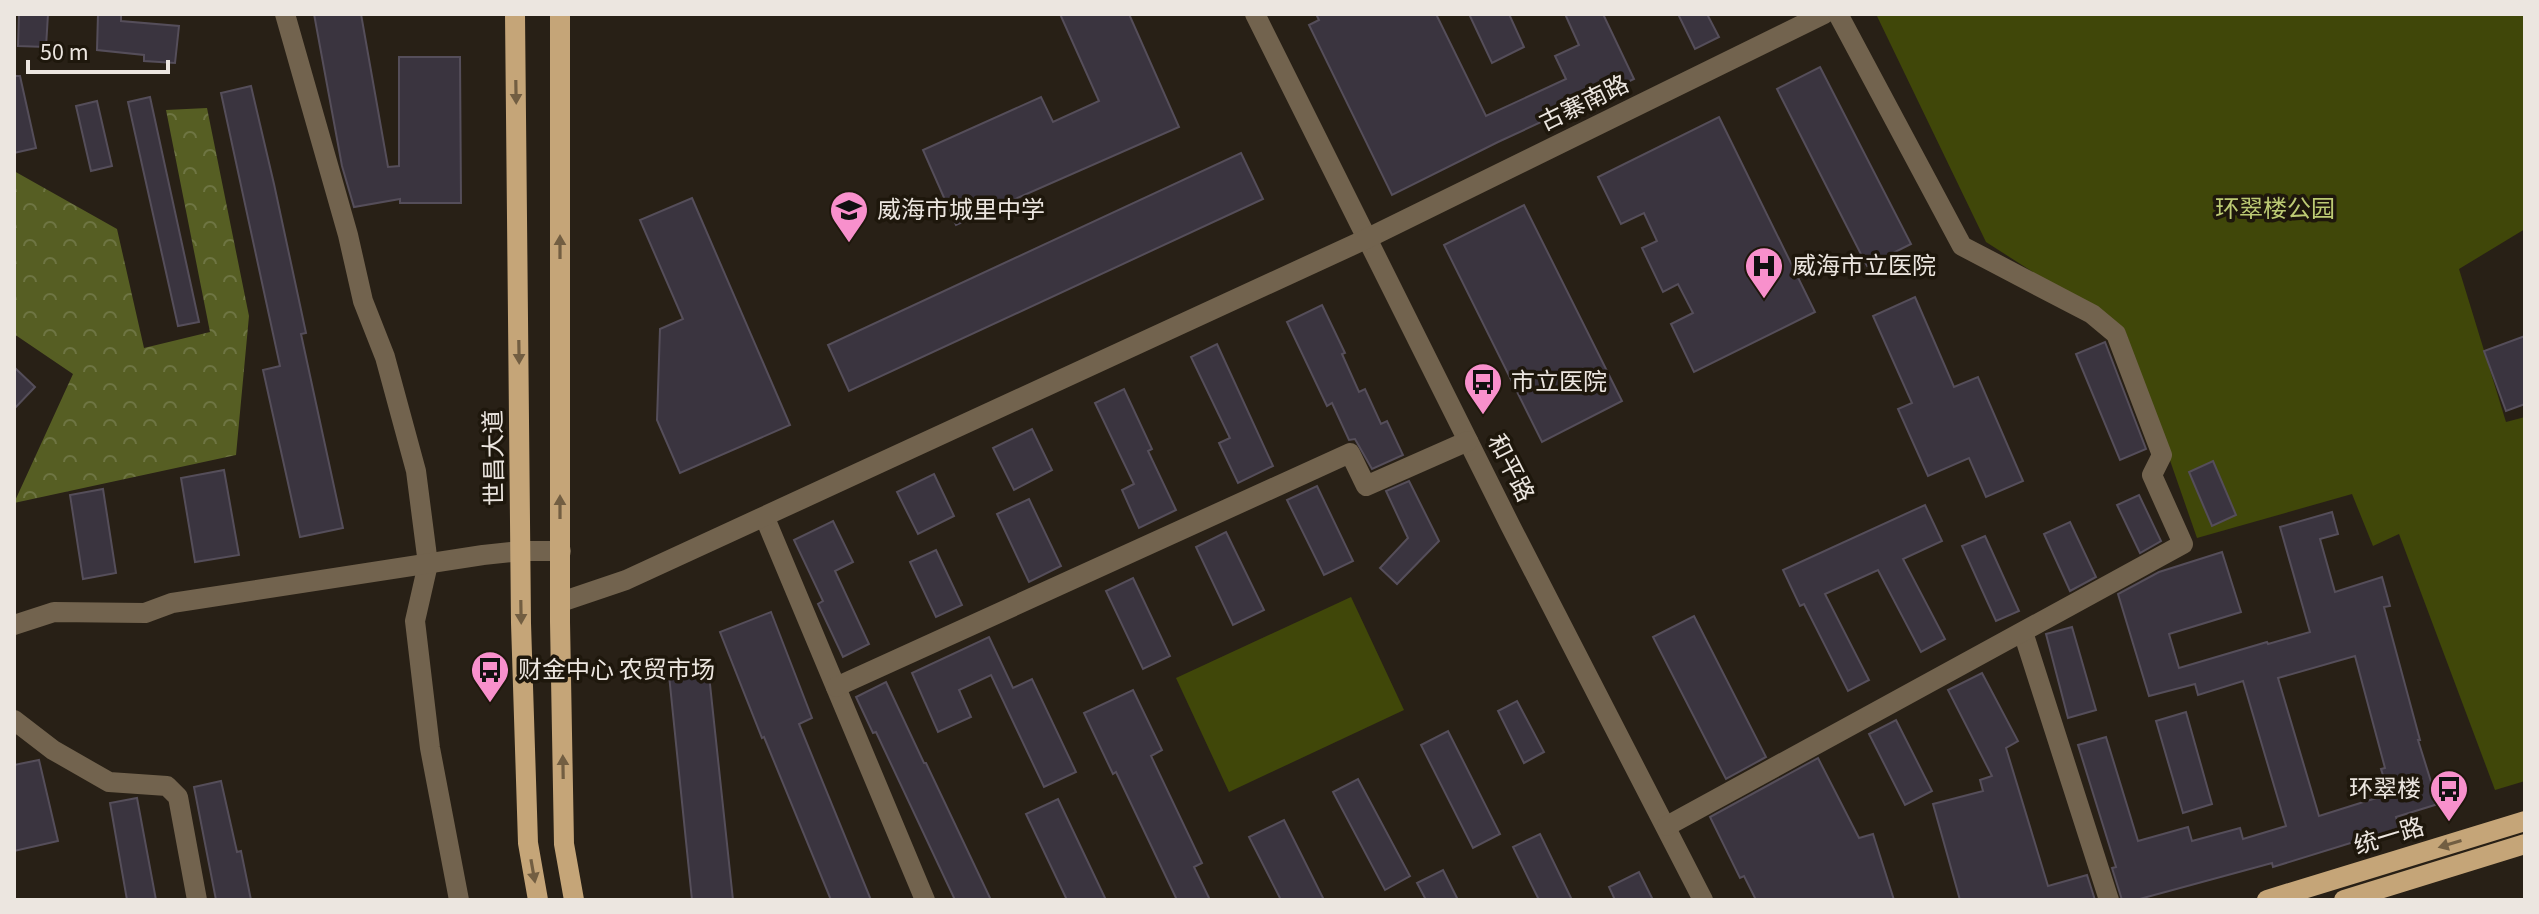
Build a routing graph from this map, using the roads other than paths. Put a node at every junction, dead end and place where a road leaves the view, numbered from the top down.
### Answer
1 (285, 14) edge
2 (515, 14) edge
3 (560, 14) edge
4 (1255, 14) edge
5 (1824, 14) edge
6 (1838, 14) edge
7 (1366, 239) junction
8 (1468, 441) junction
9 (765, 518) junction
10 (521, 551) junction
11 (561, 551) junction
12 (428, 564) junction
13 (561, 602) junction
14 (14, 625) edge
15 (2023, 632) junction
16 (836, 687) junction
17 (14, 720) edge
18 (2525, 821) edge
19 (1667, 826) junction
20 (2525, 844) edge
21 (197, 900) edge
22 (459, 900) edge
23 (538, 900) edge
24 (574, 900) edge
25 (925, 900) edge
26 (1703, 900) edge
27 (2109, 900) edge
28 (2267, 900) edge
29 (2344, 900) edge

1 - 12 street
2 -> 10 main road, 世昌大道
11 -> 3 main road
4 - 7 street, 和平路
5 - 7 street, 古寨南路
6 - 15 street
7 - 8 street, 和平路
7 - 9 street, 古寨南路
8 - 16 street
8 - 19 street, 和平路
9 - 13 street, 古寨南路
9 - 16 street
10 - 11 street
10 - 12 street
10 -> 23 main road, 世昌大道
11 - 13 main road
12 - 14 street
12 - 22 street
24 -> 13 main road
15 - 19 street
15 - 27 street
16 - 25 street
17 - 21 street
18 -> 28 main road, 统一路
19 - 26 street, 和平路
20 - 29 main road, 统一路

